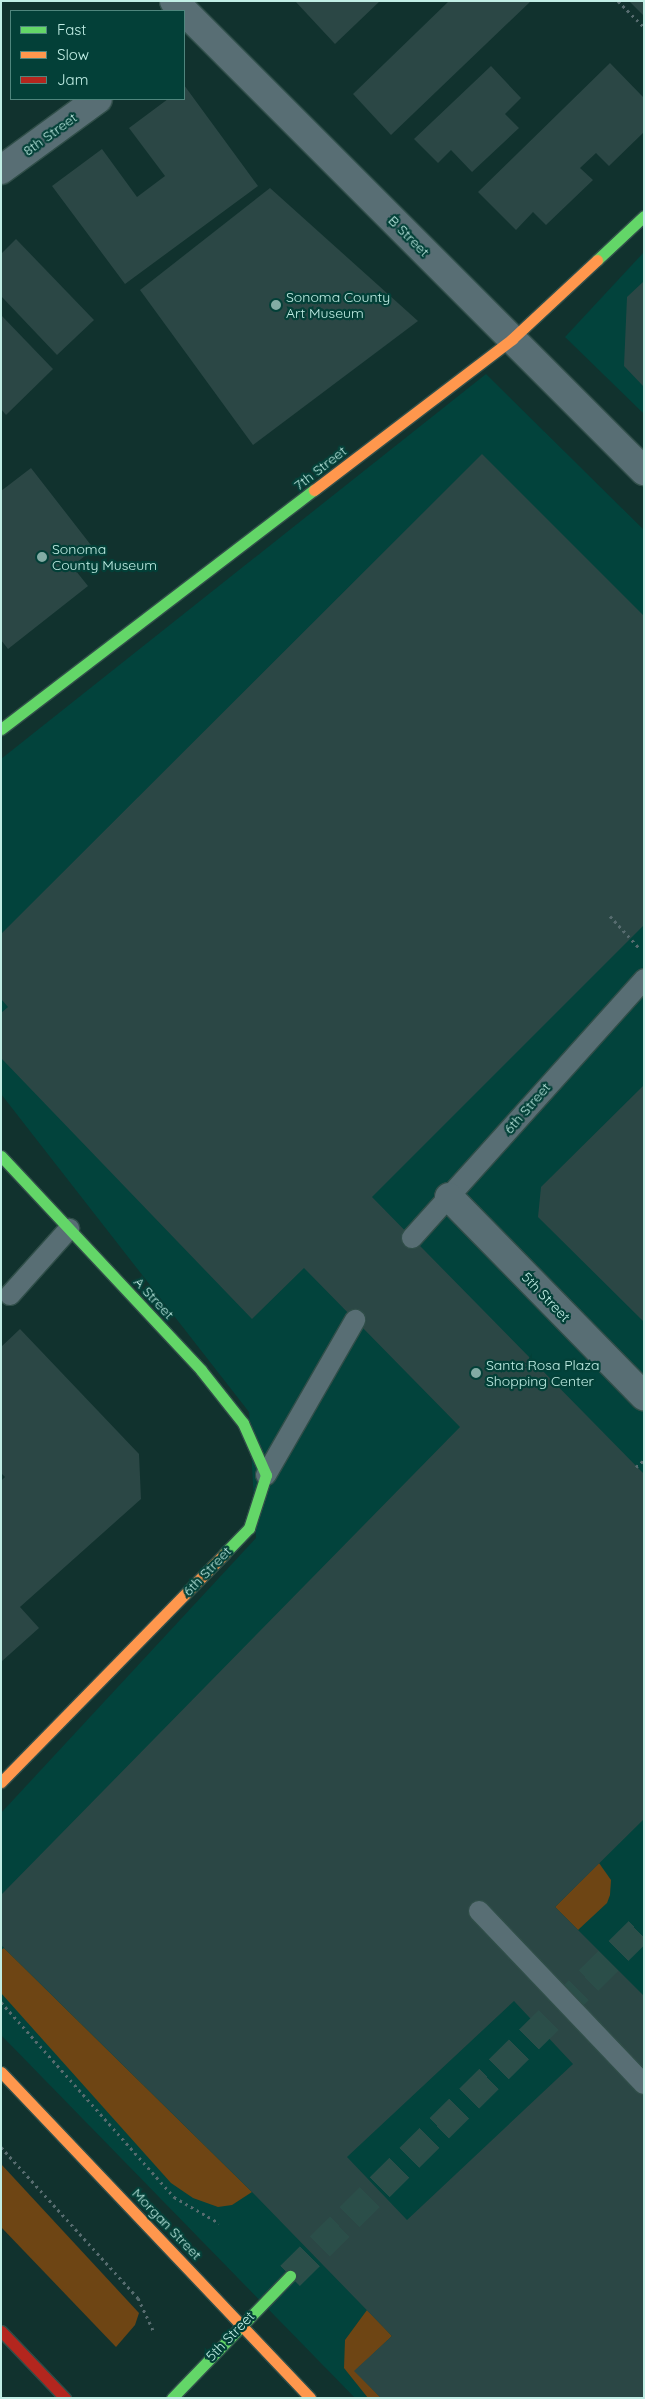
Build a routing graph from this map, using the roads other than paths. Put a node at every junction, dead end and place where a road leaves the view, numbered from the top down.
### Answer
1 (191, 30) edge
2 (97, 100) edge
3 (1, 170) edge
4 (644, 216) edge
5 (512, 339) junction
6 (644, 471) edge
7 (1, 729) edge
8 (644, 979) edge
9 (1, 1156) edge
10 (449, 1197) junction
11 (69, 1229) junction
12 (412, 1238) dead end
13 (10, 1295) dead end
14 (355, 1320) dead end
15 (644, 1396) edge
16 (266, 1475) junction
17 (1, 1782) edge
18 (479, 1911) dead end
19 (1, 2072) edge
20 (644, 2084) edge
21 (290, 2276) tunnel mouth
22 (241, 2324) junction
23 (1, 2331) edge
24 (65, 2398) edge
25 (172, 2398) edge
26 (310, 2398) edge

1 - 5 street, B Street
2 - 3 street, 8th Street
4 - 5 main road, 7th Street
5 - 6 street, B Street
5 - 7 main road, 7th Street
8 - 10 lane, 6th Street
9 - 11 main road, A Street
10 - 12 lane, 6th Street
10 - 15 street, 5th Street
11 - 13 lane
11 - 16 main road, A Street
14 - 16 lane, 6th Street
16 - 17 main road, 6th Street
18 - 20 lane, bridge
19 - 22 main road, Morgan Street
21 - 22 main road, 5th Street
22 - 25 main road, 5th Street
22 - 26 main road, Morgan Street
23 - 24 main road

